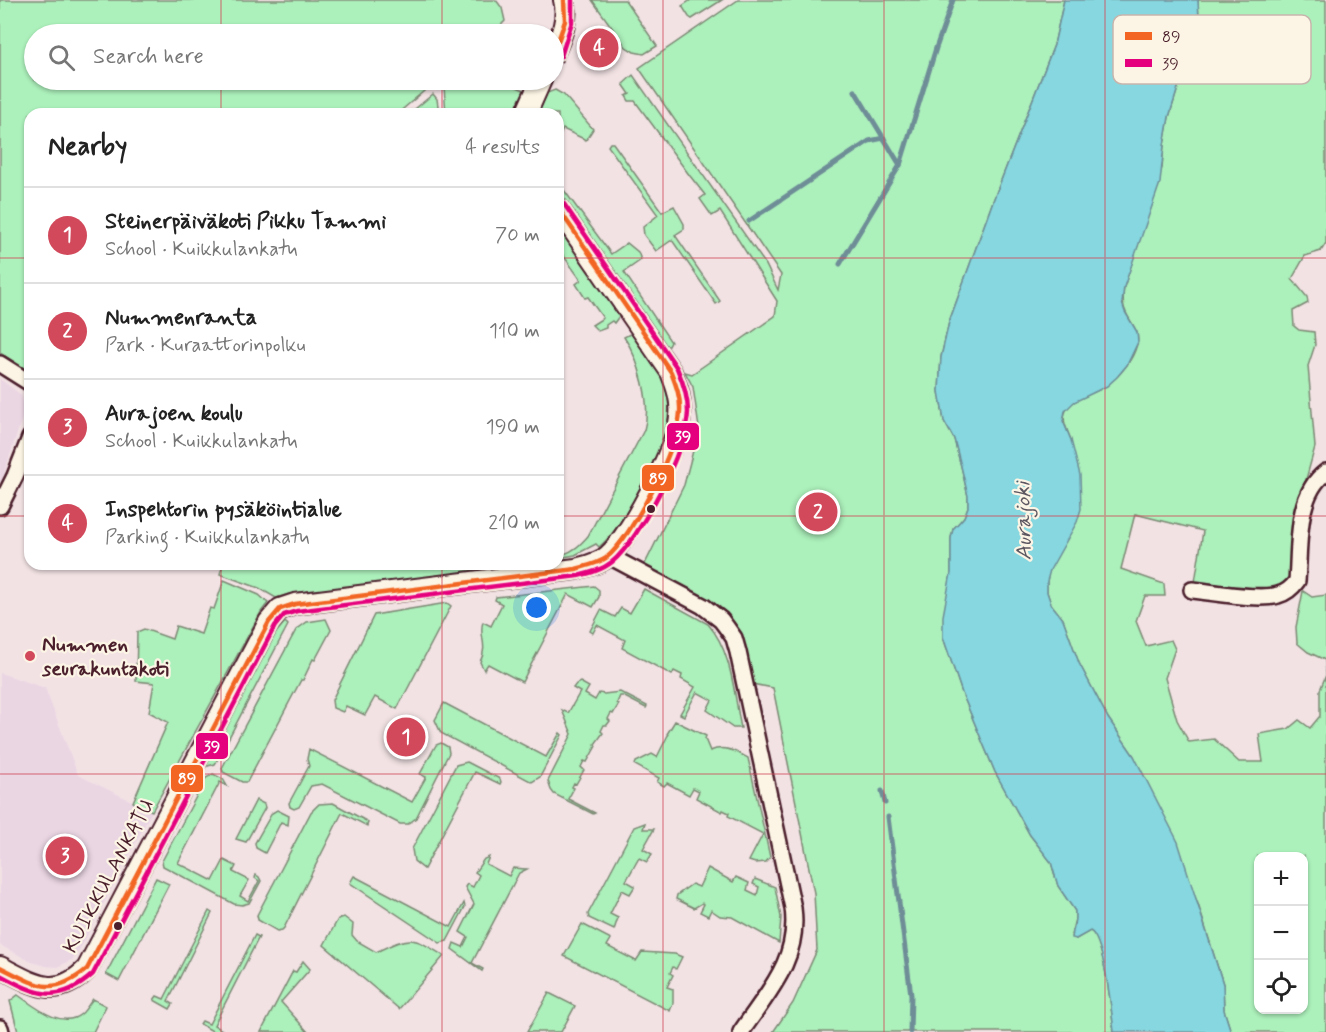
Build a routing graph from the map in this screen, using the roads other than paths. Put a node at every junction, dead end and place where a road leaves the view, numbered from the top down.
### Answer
1 (564, 0) edge
2 (564, 26) edge
3 (537, 90) edge
4 (529, 108) edge
5 (564, 217) edge
6 (0, 364) edge
7 (24, 379) edge
8 (24, 453) edge
9 (1326, 472) edge
10 (0, 506) edge
11 (609, 556) junction
12 (1192, 590) dead end
13 (0, 967) edge
14 (0, 1028) edge
15 (1, 1032) edge
16 (741, 1032) edge

1 - 2 street
3 - 4 street
5 - 11 street, KUIKKULANKATU
6 - 7 street
8 - 10 street
9 - 12 street
11 - 13 street, KUIKKULANKATU
11 - 16 street
14 - 15 street

